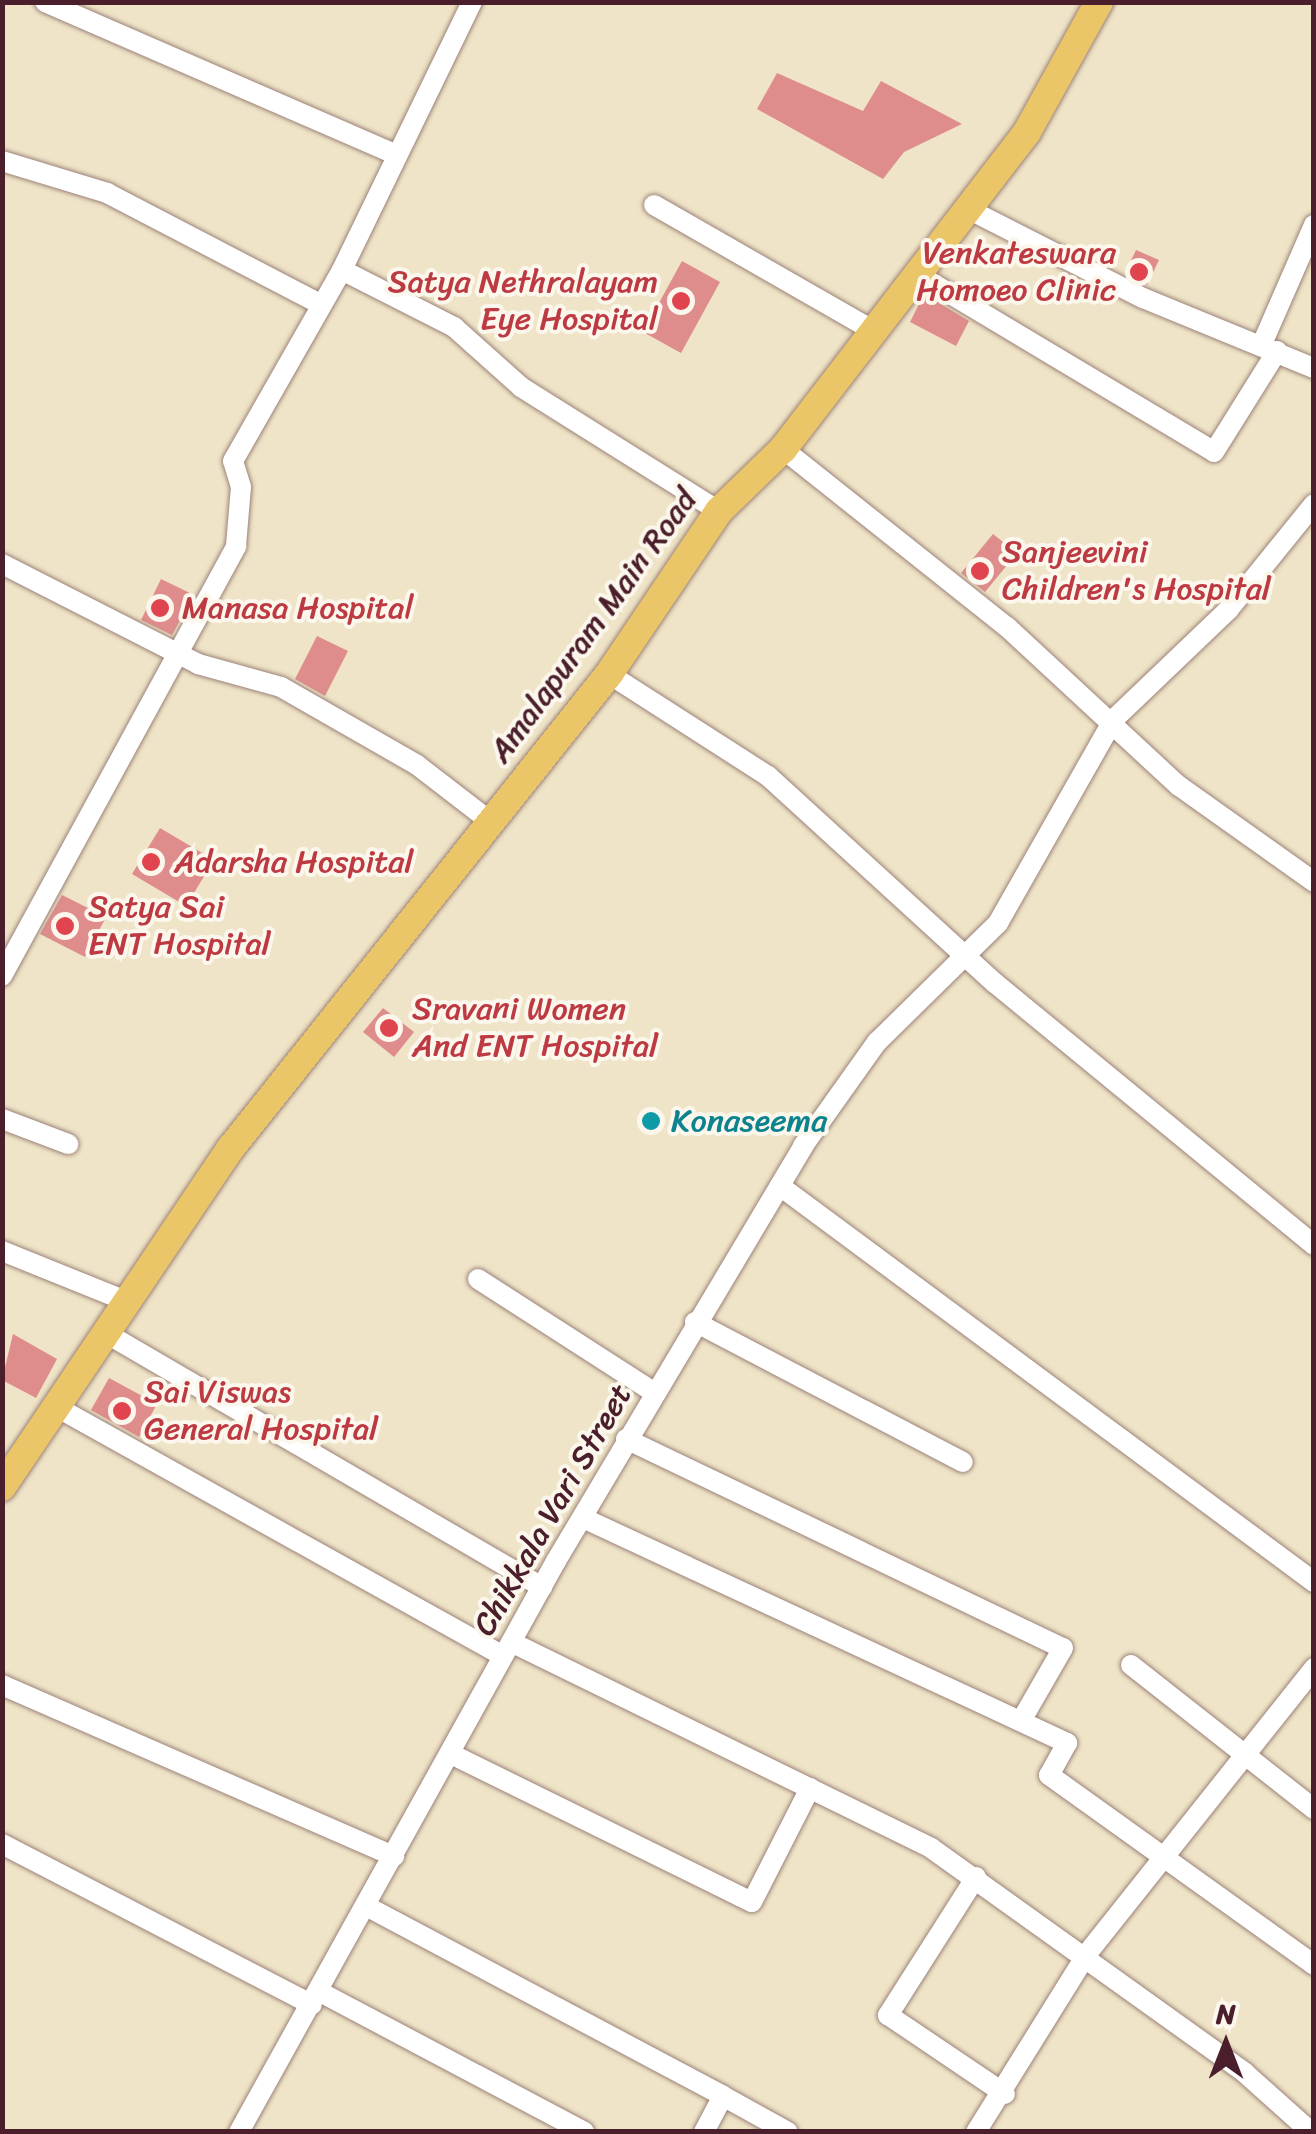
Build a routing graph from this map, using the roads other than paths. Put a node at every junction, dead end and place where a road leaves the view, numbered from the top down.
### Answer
1 (45, 2) edge
2 (472, 2) edge
3 (1099, 2) edge
4 (394, 154) junction
5 (2, 161) edge
6 (654, 206) dead end
7 (968, 209) junction
8 (1314, 225) edge
9 (342, 270) junction
10 (917, 274) junction
11 (318, 303) junction
12 (874, 331) junction
13 (1270, 347) junction
14 (1314, 368) edge
15 (784, 448) junction
16 (1314, 504) edge
17 (719, 511) junction
18 (2, 564) edge
19 (179, 652) junction
20 (609, 674) junction
21 (1114, 719) junction
22 (491, 822) junction
23 (1314, 882) edge
24 (967, 953) junction
25 (2, 976) edge
26 (2, 1120) edge
27 (68, 1144) dead end
28 (780, 1186) junction
29 (1314, 1244) edge
30 (2, 1251) edge
31 (478, 1279) dead end
32 (123, 1300) junction
33 (695, 1322) junction
34 (104, 1332) junction
35 (654, 1393) junction
36 (54, 1405) junction
37 (626, 1439) junction
38 (963, 1462) dead end
39 (2, 1487) edge
40 (583, 1518) junction
41 (1314, 1582) edge
42 (542, 1587) junction
43 (508, 1649) junction
44 (1130, 1665) dead end
45 (1314, 1668) edge
46 (2, 1685) edge
47 (1022, 1721) junction
48 (451, 1754) junction
49 (1244, 1754) junction
50 (810, 1788) junction
51 (1314, 1808) edge
52 (2, 1844) edge
53 (394, 1856) junction
54 (1161, 1856) junction
55 (976, 1877) junction
56 (366, 1906) junction
57 (1086, 1955) junction
58 (1314, 1965) edge
59 (316, 1999) junction
60 (1005, 2094) junction
61 (723, 2096) junction
62 (240, 2132) edge
63 (584, 2132) edge
64 (704, 2132) edge
65 (788, 2132) edge
66 (976, 2132) edge
67 (1311, 2132) edge

1 - 4 street
2 - 4 street
3 - 7 highway, Amalapuram Main Road
4 - 9 street
5 - 11 street
6 - 12 street
7 - 10 highway, Amalapuram Main Road
7 - 13 street
8 - 13 street
9 - 11 street
9 - 17 street
10 - 12 highway, Amalapuram Main Road
10 - 13 street
11 - 19 street
12 - 15 highway, Amalapuram Main Road
13 - 14 street
15 - 17 highway, Amalapuram Main Road
15 - 21 street
16 - 21 street, Chikkala Vari Street
17 - 20 highway, Amalapuram Main Road
18 - 19 street
19 - 22 street
19 - 25 street
20 - 22 highway, Amalapuram Main Road
20 - 24 street
21 - 23 street
21 - 24 street, Chikkala Vari Street
22 - 32 highway, Amalapuram Main Road
24 - 28 street, Chikkala Vari Street
24 - 29 street
26 - 27 street
28 - 33 street, Chikkala Vari Street
28 - 41 street
30 - 32 street
31 - 35 street
32 - 34 highway, Amalapuram Main Road
33 - 35 street, Chikkala Vari Street
33 - 38 street
34 - 36 highway, Amalapuram Main Road
34 - 42 street
35 - 37 street, Chikkala Vari Street
36 - 39 highway, Amalapuram Main Road
36 - 43 street
37 - 40 street, Chikkala Vari Street
37 - 47 street
40 - 42 street, Chikkala Vari Street
40 - 47 street
42 - 43 street, Chikkala Vari Street
43 - 48 street, Chikkala Vari Street
43 - 50 street
44 - 49 street
45 - 49 street
46 - 53 street
47 - 54 street
48 - 50 street
48 - 53 street, Chikkala Vari Street
49 - 51 street
49 - 54 street
50 - 55 street
52 - 59 street
53 - 56 street, Chikkala Vari Street
54 - 57 street
54 - 58 street
55 - 57 street
55 - 60 street
56 - 59 street, Chikkala Vari Street
56 - 61 street
57 - 60 street
57 - 67 street
59 - 62 street, Chikkala Vari Street
59 - 63 street
60 - 66 street
61 - 64 street
61 - 65 street

